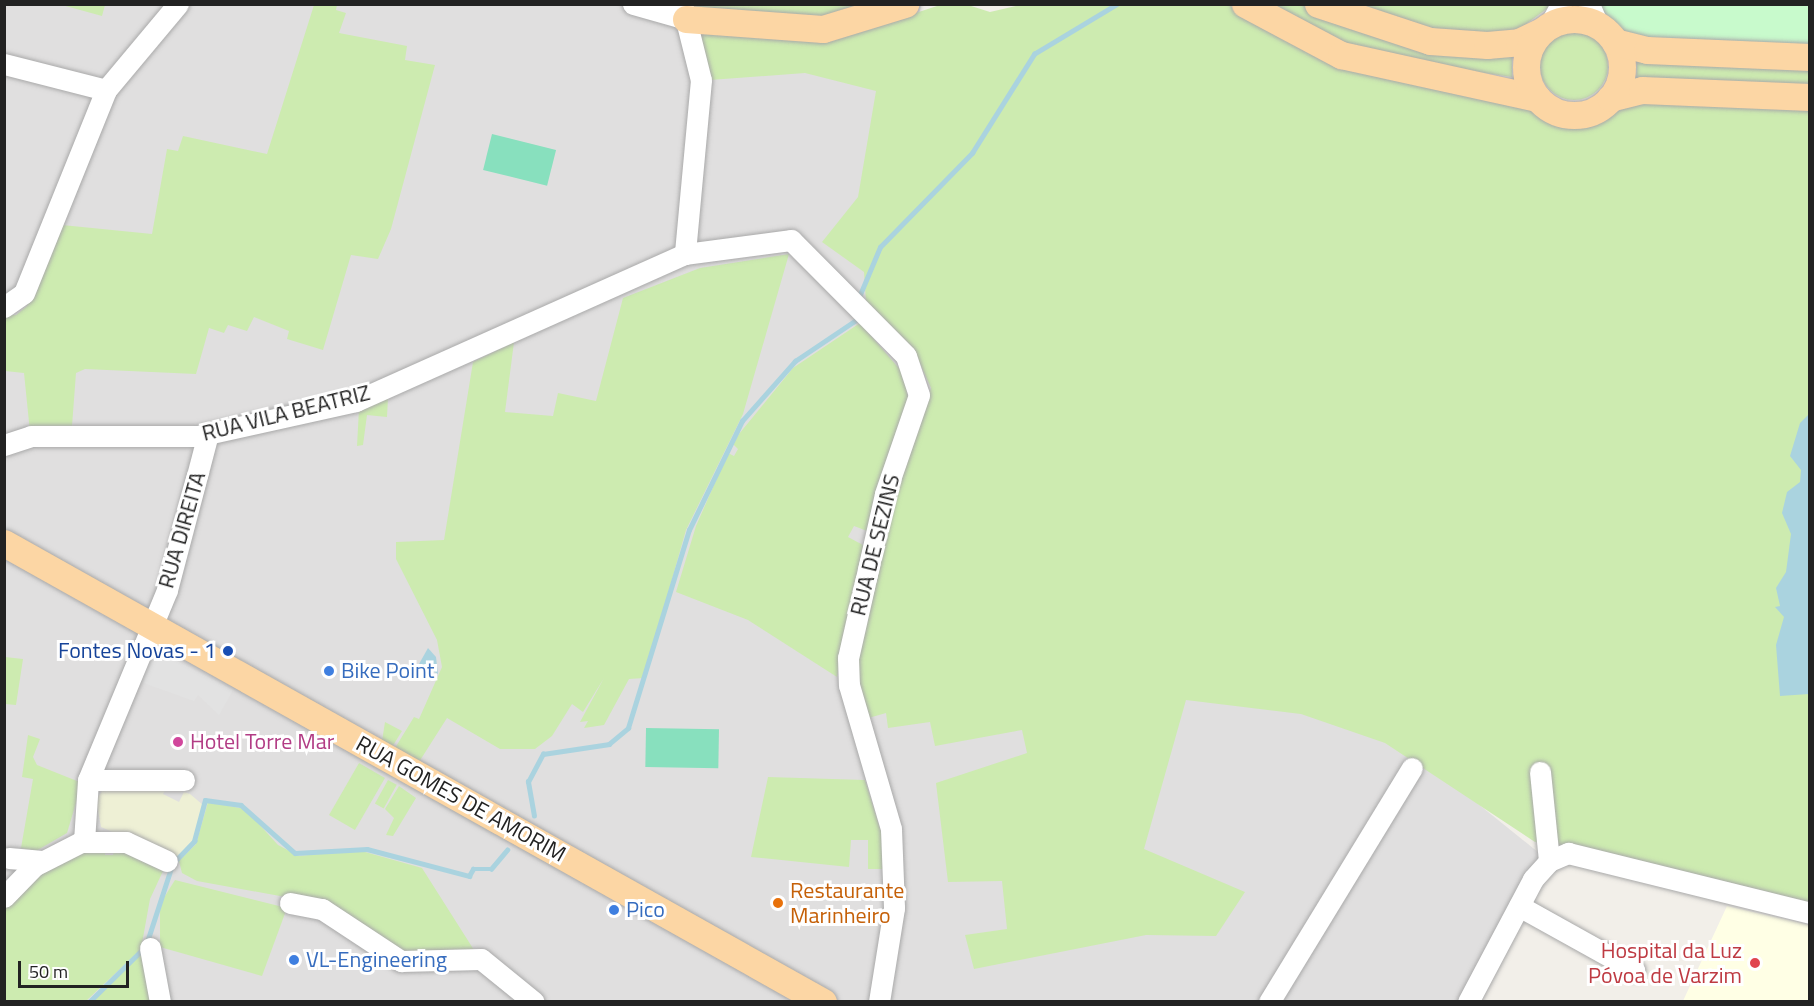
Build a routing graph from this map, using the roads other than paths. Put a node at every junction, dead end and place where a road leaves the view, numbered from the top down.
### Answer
1 (178, 4) edge
2 (633, 4) edge
3 (1245, 4) edge
4 (1318, 4) edge
5 (902, 5) edge
6 (684, 12) edge
7 (1551, 20) edge
8 (1601, 24) edge
9 (1809, 57) edge
10 (4, 64) edge
11 (106, 90) junction
12 (1809, 97) edge
13 (1537, 98) junction
14 (1610, 98) junction
15 (685, 254) junction
16 (4, 307) edge
17 (208, 434) junction
18 (4, 445) edge
19 (4, 543) edge
20 (150, 626) junction
21 (1412, 768) dead end
22 (1540, 772) dead end
23 (88, 780) junction
24 (184, 780) dead end
25 (84, 841) junction
26 (9, 858) dead end
27 (42, 861) junction
28 (167, 861) dead end
29 (1549, 861) junction
30 (4, 897) edge
31 (290, 903) dead end
32 (1519, 906) junction
33 (1809, 913) edge
34 (150, 948) dead end
35 (1634, 970) dead end
36 (160, 1002) edge
37 (534, 1002) edge
38 (823, 1002) edge
39 (879, 1002) edge
40 (1269, 1002) edge
41 (1468, 1002) edge

1 - 11 street
2 - 6 street
3 - 13 main road
4 - 7 main road
5 - 6 main road
6 - 15 street
7 - 8 main road
7 - 13 main road
8 - 9 main road
8 - 14 main road
10 - 11 street
11 - 16 street
12 - 14 main road
13 - 14 main road
15 - 17 street, RUA VILA BEATRIZ
15 - 39 street, RUA DE SEZINS
17 - 18 street, RUA VILA BEATRIZ
17 - 20 street, RUA DIREITA
19 - 20 main road, RUA GOMES DE AMORIM
20 - 23 street, RUA DIREITA
20 - 38 main road, RUA GOMES DE AMORIM
21 - 40 street
22 - 29 street
23 - 24 street
23 - 25 street, RUA DIREITA
25 - 27 street
25 - 28 street
26 - 27 street
27 - 30 street
29 - 32 street
29 - 33 street
31 - 37 street
32 - 35 street
32 - 41 street
34 - 36 street

